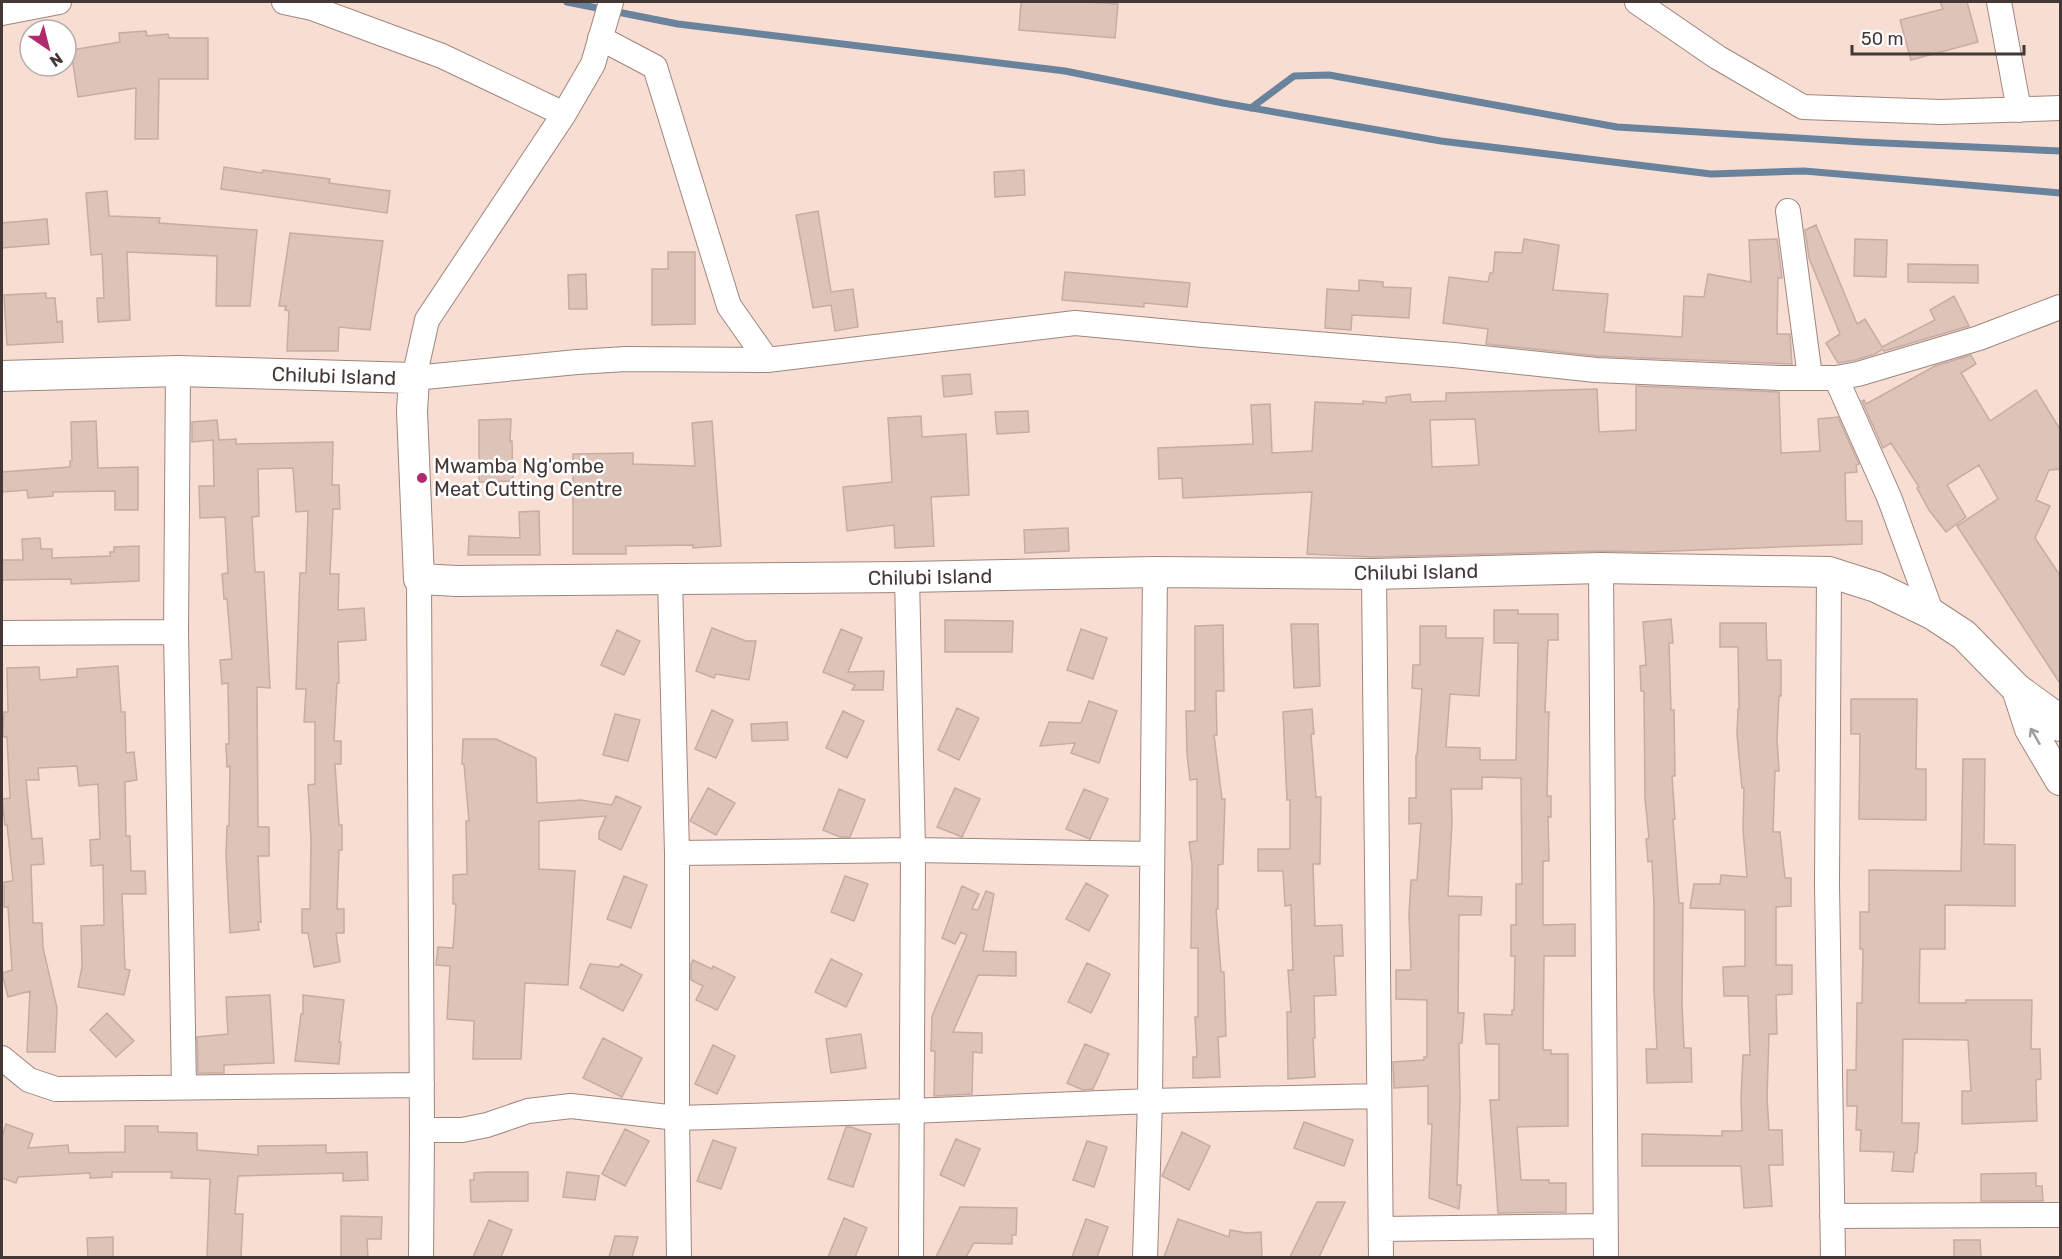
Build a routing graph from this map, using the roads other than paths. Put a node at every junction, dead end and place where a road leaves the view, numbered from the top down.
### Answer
1 (59, 2) edge
2 (284, 2) edge
3 (611, 2) edge
4 (1637, 2) edge
5 (1999, 2) edge
6 (2, 13) edge
7 (602, 32) junction
8 (2061, 108) edge
9 (2019, 110) junction
10 (564, 114) junction
11 (1788, 211) dead end
12 (2061, 307) edge
13 (767, 360) junction
14 (178, 371) junction
15 (2, 376) edge
16 (1810, 377) junction
17 (414, 378) junction
18 (1836, 378) junction
19 (1601, 568) junction
20 (1155, 572) junction
21 (1829, 572) junction
22 (1374, 574) junction
23 (907, 577) junction
24 (419, 579) junction
25 (670, 579) junction
26 (1932, 614) junction
27 (176, 632) junction
28 (2, 633) edge
29 (2017, 689) junction
30 (2061, 726) edge
31 (2061, 780) edge
32 (913, 850) junction
33 (677, 853) junction
34 (1152, 854) junction
35 (2, 1058) edge
36 (422, 1085) junction
37 (184, 1087) junction
38 (1379, 1096) junction
39 (1150, 1101) junction
40 (910, 1111) junction
41 (677, 1118) junction
42 (422, 1130) junction
43 (2061, 1215) edge
44 (1832, 1216) junction
45 (1605, 1226) junction
46 (1382, 1229) junction
47 (421, 1257) edge
48 (679, 1257) edge
49 (910, 1257) edge
50 (1145, 1257) edge
51 (1381, 1257) edge
52 (1606, 1257) edge
53 (1833, 1257) edge

1 - 6 street
2 - 10 street
3 - 7 street
4 - 9 street
5 - 9 street
7 - 10 street
7 - 13 street
8 - 9 street
10 - 17 street
11 - 16 street
12 - 18 street
13 - 16 street
13 - 17 street
14 - 15 street, Chilubi Island
14 - 17 street, Chilubi Island
14 - 27 street
16 - 18 street
17 - 24 street, Chilubi Island
18 - 26 street
19 - 21 street, Chilubi Island
19 - 22 street, Chilubi Island
19 - 45 street
20 - 22 street, Chilubi Island
20 - 23 street, Chilubi Island
20 - 34 street
21 - 26 street, Chilubi Island
21 - 44 street
22 - 38 street
23 - 25 street, Chilubi Island
23 - 32 street
24 - 25 street, Chilubi Island
24 - 36 street
25 - 33 street
26 - 29 street, Chilubi Island
27 - 28 street
27 - 37 street
29 - 30 street, Chilubi Island
31 -> 29 street
32 - 33 street
32 - 34 street
32 - 40 street
33 - 41 street
34 - 39 street
35 - 37 street
36 - 37 street
36 - 42 street
38 - 39 street
38 - 46 street
39 - 40 street
39 - 50 street
40 - 41 street
40 - 49 street
41 - 42 street
41 - 48 street
42 - 47 street
43 - 44 street
44 - 53 street
45 - 46 street
45 - 52 street
46 - 51 street

